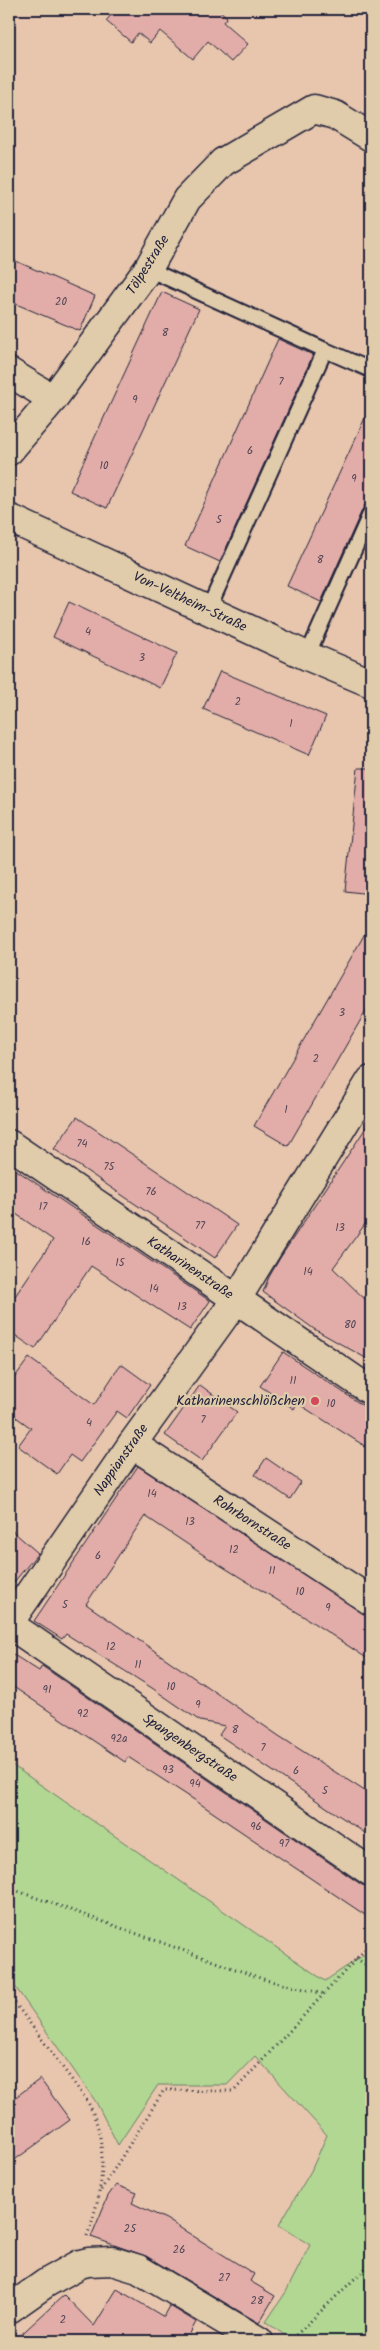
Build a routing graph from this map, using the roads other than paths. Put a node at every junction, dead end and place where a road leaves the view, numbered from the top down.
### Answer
1 (371, 137) edge
2 (148, 269) junction
3 (325, 350) junction
4 (371, 370) edge
5 (9, 372) edge
6 (53, 400) junction
7 (9, 451) edge
8 (371, 512) edge
9 (9, 518) edge
10 (208, 610) junction
11 (307, 656) junction
12 (371, 684) edge
13 (371, 1080) edge
14 (9, 1144) edge
15 (236, 1300) junction
16 (371, 1391) edge
17 (132, 1444) junction
18 (371, 1601) edge
19 (9, 1623) edge
20 (371, 1872) edge
21 (9, 2309) edge
22 (259, 2341) edge

1 - 2 street, Tölpestraße
2 - 3 lane
2 - 6 street, Tölpestraße
3 - 4 lane
3 - 10 lane
5 - 6 street
6 - 7 street, Tölpestraße
8 - 11 lane
9 - 10 street, Von-Veltheim-Straße
10 - 11 street, Von-Veltheim-Straße
11 - 12 street, Von-Veltheim-Straße
13 - 15 street, Nappianstraße
14 - 15 street, Katharinenstraße
15 - 16 street, Katharinenstraße
15 - 17 street, Nappianstraße
17 - 18 street, Rohrbornstraße
17 - 19 street, Nappianstraße
19 - 20 street, Spangenbergstraße
21 - 22 street

